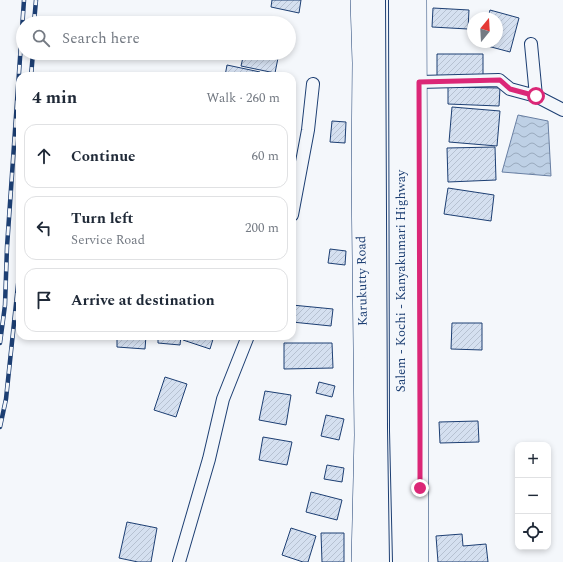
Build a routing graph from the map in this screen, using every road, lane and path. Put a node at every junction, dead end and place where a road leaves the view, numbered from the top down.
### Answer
1 (359, 0) edge
2 (374, 0) edge
3 (400, 0) edge
4 (418, 0) edge
5 (531, 44) dead end
6 (419, 82) junction
7 (313, 84) dead end
8 (536, 96) junction
9 (563, 110) edge
10 (296, 194) edge
11 (246, 340) edge
12 (179, 562) edge
13 (360, 562) edge
14 (378, 562) edge
15 (404, 562) edge
16 (420, 562) edge

1 - 13 street, Karukutty Road
2 - 14 highway, Salem - Kochi - Kanyakumari Highway
3 - 15 highway, Salem - Kochi - Kanyakumari Highway
4 - 6 street
5 - 8 street
6 - 8 street
6 - 16 street
7 - 10 street
8 - 9 street
11 - 12 street

